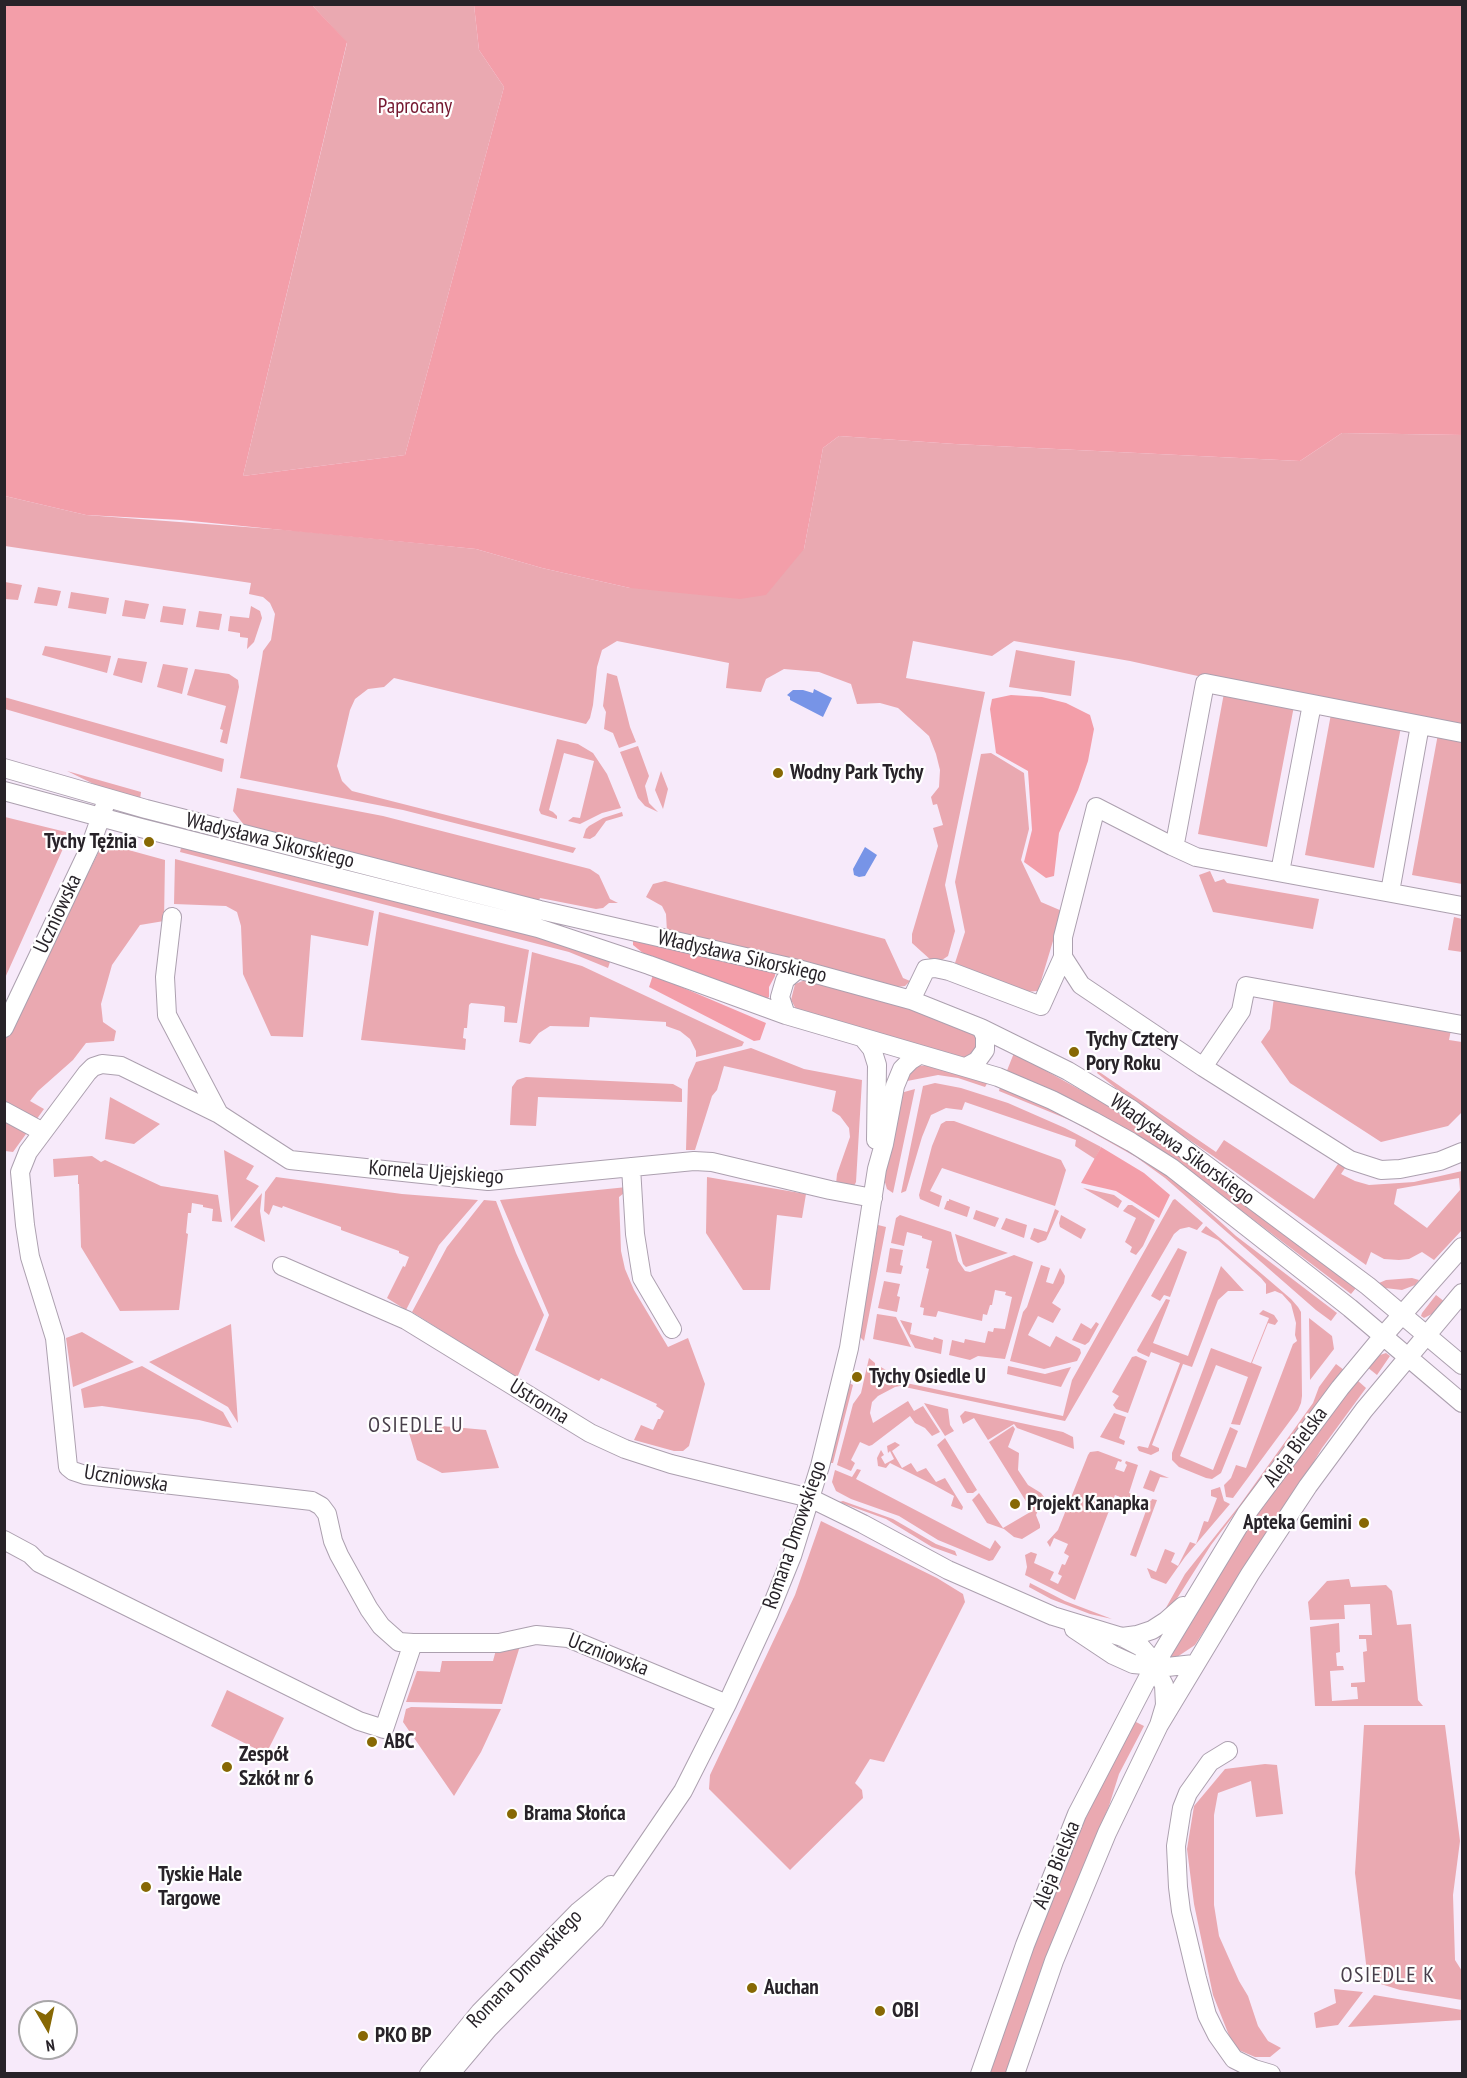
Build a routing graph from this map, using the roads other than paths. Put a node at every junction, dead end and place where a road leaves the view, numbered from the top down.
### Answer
1 (1312, 704) junction
2 (1420, 725) junction
3 (1462, 733) edge
4 (4, 768) edge
5 (4, 791) edge
6 (108, 798) junction
7 (102, 816) junction
8 (1172, 846) junction
9 (1280, 872) junction
10 (1390, 892) junction
11 (1462, 906) edge
12 (172, 917) dead end
13 (1063, 957) junction
14 (798, 969) junction
15 (911, 1000) junction
16 (786, 1015) junction
17 (1462, 1025) edge
18 (4, 1028) edge
19 (981, 1028) junction
20 (863, 1038) junction
21 (920, 1055) junction
22 (966, 1067) junction
23 (1203, 1067) junction
24 (4, 1111) edge
25 (219, 1114) junction
26 (43, 1132) junction
27 (1462, 1152) edge
28 (631, 1167) junction
29 (877, 1169) junction
30 (873, 1198) junction
31 (1462, 1247) edge
32 (282, 1266) dead end
33 (1462, 1293) edge
34 (1402, 1314) junction
35 (672, 1329) dead end
36 (1384, 1335) junction
37 (1427, 1335) junction
38 (1408, 1356) junction
39 (1462, 1365) edge
40 (1462, 1403) edge
41 (810, 1498) junction
42 (4, 1540) edge
43 (1195, 1596) junction
44 (1053, 1616) junction
45 (1122, 1637) junction
46 (412, 1643) junction
47 (1119, 1658) junction
48 (1194, 1664) junction
49 (1154, 1666) junction
50 (1137, 1695) junction
51 (728, 1704) junction
52 (1159, 1725) junction
53 (1228, 1751) dead end
54 (587, 1916) junction
55 (429, 2073) edge
56 (450, 2073) edge
57 (981, 2073) edge
58 (1015, 2073) edge
59 (1271, 2073) edge

1 - 2 street
1 - 8 street
1 - 9 street
2 - 3 street
2 - 10 street
4 - 6 street, Władysława Sikorskiego
5 - 7 street, Władysława Sikorskiego
6 - 7 street, Uczniowska
6 - 14 street, Władysława Sikorskiego
7 - 16 street, Władysława Sikorskiego
7 - 18 street, Uczniowska
8 - 9 street
8 - 13 street
9 - 10 street
10 - 11 street
12 - 25 street, Kornela Ujejskiego
13 - 15 street
13 - 23 street
14 - 15 street, Władysława Sikorskiego
14 - 16 street
15 - 19 street, Władysława Sikorskiego
16 - 20 street, Władysława Sikorskiego
17 - 23 street
19 - 22 street
19 - 34 street, Władysława Sikorskiego
20 - 21 street, Władysława Sikorskiego
20 - 29 street, Romana Dmowskiego
21 - 22 street, Władysława Sikorskiego
21 - 29 street, Romana Dmowskiego
22 - 36 street, Władysława Sikorskiego
23 - 27 street
24 - 26 street
25 - 26 street, Uczniowska
25 - 28 street, Kornela Ujejskiego
26 - 46 street, Uczniowska
28 - 30 street, Kornela Ujejskiego
28 - 35 street
29 - 30 street, Romana Dmowskiego
30 - 41 street, Romana Dmowskiego
31 - 34 street, Aleja Bielska
32 - 41 street, Ustronna
33 - 37 street, Aleja Bielska
34 - 36 street, Aleja Bielska
34 - 37 street, Władysława Sikorskiego
36 - 38 street, Władysława Sikorskiego
36 - 43 street, Aleja Bielska
37 - 38 street, Aleja Bielska
37 - 39 street, Władysława Sikorskiego
38 - 40 street, Władysława Sikorskiego
38 - 48 street, Aleja Bielska
41 - 44 street, Ustronna
41 - 51 street, Romana Dmowskiego
42 - 46 street
43 - 45 street
43 - 49 street, Aleja Bielska
44 - 45 street
44 - 47 street
45 - 49 street
46 - 51 street, Uczniowska
47 - 49 street
47 - 50 street
48 - 49 street
48 - 52 street, Aleja Bielska
49 - 50 street, Aleja Bielska
49 - 52 street, Aleja Bielska
50 - 57 street, Aleja Bielska
51 - 54 street, Romana Dmowskiego
52 - 58 street, Aleja Bielska
53 - 59 street
54 - 55 street, Romana Dmowskiego
54 - 56 street, Romana Dmowskiego

